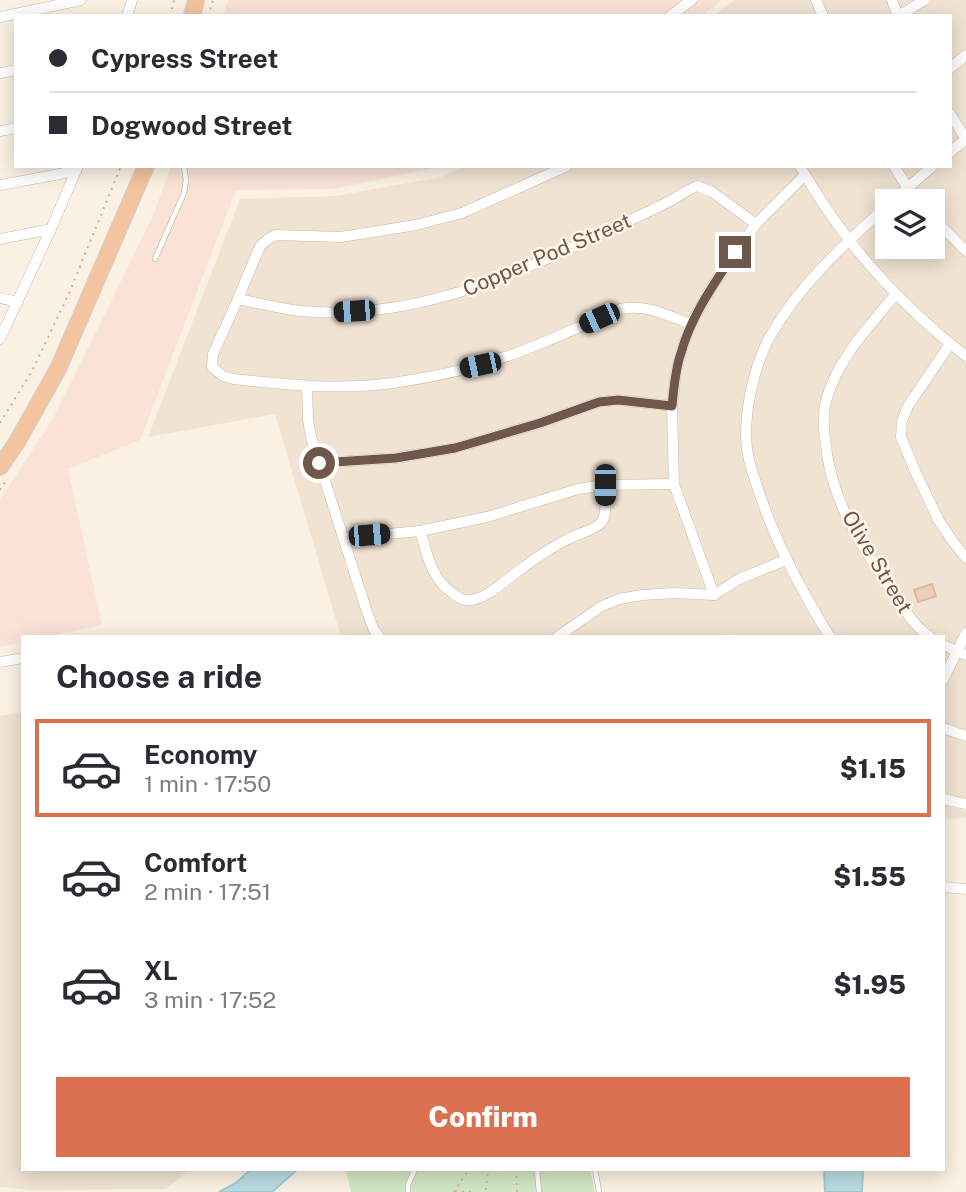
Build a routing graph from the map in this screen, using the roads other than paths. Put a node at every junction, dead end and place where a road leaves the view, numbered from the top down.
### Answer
1 (81, 0) edge
2 (692, 0) edge
3 (925, 0) edge
4 (14, 14) edge
5 (673, 14) edge
6 (901, 14) edge
7 (966, 55) edge
8 (952, 66) edge
9 (952, 117) edge
10 (966, 139) edge
11 (952, 150) edge
12 (145, 168) edge
13 (184, 168) edge
14 (563, 168) edge
15 (895, 168) edge
16 (931, 168) edge
17 (77, 169) edge
18 (802, 171) edge
19 (0, 185) edge
20 (907, 187) joint
21 (875, 216) edge
22 (756, 224) junction
23 (51, 229) junction
24 (945, 230) edge
25 (0, 239) edge
26 (849, 240) junction
27 (966, 251) edge
28 (155, 259) dead end
29 (896, 294) junction
30 (0, 298) edge
31 (238, 299) junction
32 (18, 302) junction
33 (691, 324) junction
34 (0, 339) edge
35 (950, 344) junction
36 (966, 356) edge
37 (307, 386) junction
38 (672, 406) junction
39 (319, 463) junction
40 (0, 467) edge
41 (674, 484) junction
42 (605, 485) junction
43 (420, 531) junction
44 (344, 538) junction
45 (966, 558) edge
46 (786, 560) junction
47 (714, 595) junction
48 (966, 633) edge
49 (378, 635) edge
50 (559, 635) edge
51 (830, 635) edge
52 (928, 635) edge
53 (945, 646) edge
54 (961, 654) edge
55 (21, 658) edge
56 (0, 662) edge
57 (945, 677) edge
58 (945, 729) edge
59 (966, 736) edge
60 (945, 799) edge
61 (966, 804) edge
62 (945, 887) edge
63 (966, 889) edge
64 (414, 1171) edge
65 (537, 1171) edge
66 (594, 1171) edge
67 (408, 1192) edge
68 (539, 1192) edge
69 (599, 1192) edge

1 - 4 street
2 - 5 street
3 - 6 street
7 - 8 street
9 - 10 street
10 - 11 street
12 - 40 highway
13 - 28 lane
14 - 31 street
15 - 20 street
16 - 20 street
17 - 19 street
17 - 23 street
18 - 22 street
18 - 26 street
21 - 26 street
22 - 31 street, Copper Pod Street
22 - 33 street
23 - 25 street
23 - 32 street
24 - 27 street
26 - 29 street
26 - 46 street
29 - 35 street
29 - 52 street, Olive Street
30 - 32 street
31 - 37 street
32 - 34 street
33 - 37 street
33 - 38 street
35 - 36 street
35 - 45 street
37 - 39 street
38 - 39 street
38 - 41 street
39 - 44 street
41 - 42 street
41 - 47 street
42 - 43 street
42 - 43 street
43 - 44 street
44 - 49 street
46 - 47 street
46 - 51 street
47 - 50 street
48 - 54 street
53 - 54 street
54 - 57 street
55 - 56 street
58 - 59 street
60 - 61 street
62 - 63 street
64 - 67 lane
65 - 68 lane
66 - 69 lane

